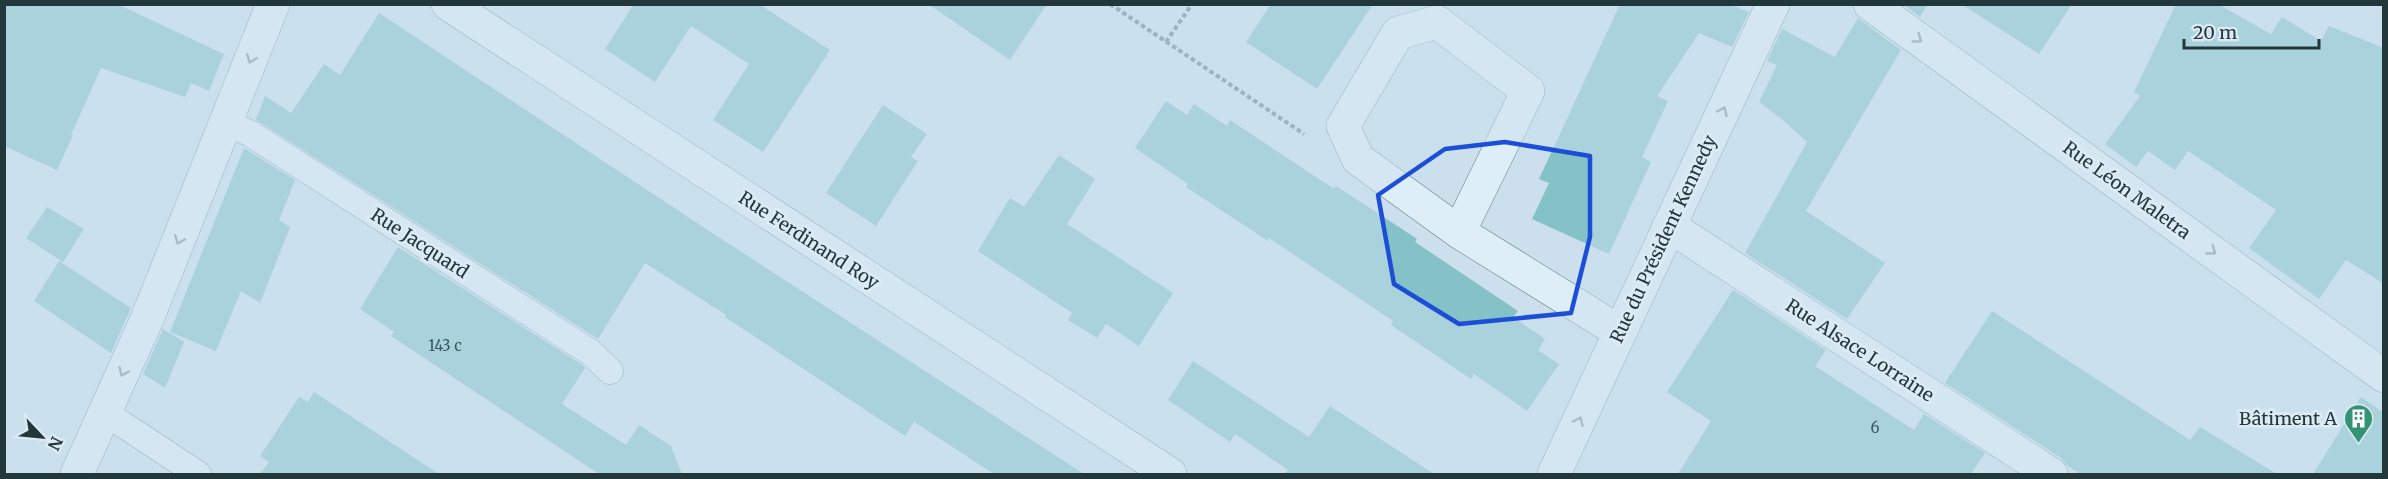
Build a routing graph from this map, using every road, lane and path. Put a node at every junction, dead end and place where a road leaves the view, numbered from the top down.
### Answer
1 (273, 4) edge
2 (448, 4) edge
3 (1110, 4) edge
4 (1192, 4) edge
5 (1773, 4) edge
6 (1870, 4) edge
7 (1166, 42) junction
8 (226, 122) junction
9 (1349, 140) junction
10 (1669, 226) junction
11 (1459, 232) junction
12 (1620, 332) junction
13 (610, 371) dead end
14 (2384, 376) edge
15 (104, 412) junction
16 (81, 464) edge
17 (198, 474) edge
18 (1170, 474) edge
19 (1554, 474) edge
20 (2051, 474) edge

1 -> 8 street
2 - 18 street, Rue Ferdinand Roy
3 - 7 path
4 - 7 path
10 -> 5 street, Rue du Président Kennedy
6 -> 14 street, Rue Léon Maletra
7 - 9 path
8 - 13 lane, Rue Jacquard
8 -> 15 street
9 - 11 street
9 - 11 street
10 - 12 street, Rue du Président Kennedy
10 - 20 street, Rue Alsace Lorraine
11 - 12 street
19 -> 12 street, Rue du Président Kennedy
15 - 16 street
15 - 17 lane

